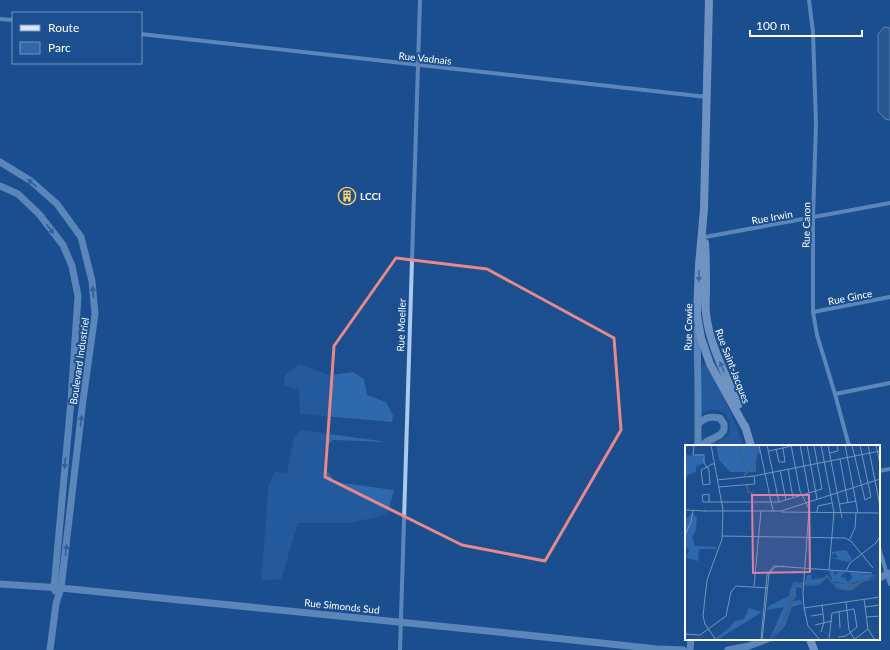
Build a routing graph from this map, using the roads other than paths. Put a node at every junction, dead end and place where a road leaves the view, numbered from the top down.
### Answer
1 (420, 0) edge
2 (709, 0) edge
3 (809, 0) edge
4 (0, 19) edge
5 (12, 20) edge
6 (142, 34) edge
7 (417, 65) junction
8 (707, 97) junction
9 (0, 162) edge
10 (0, 186) edge
11 (890, 203) edge
12 (704, 209) junction
13 (813, 218) junction
14 (705, 237) junction
15 (890, 297) edge
16 (813, 312) junction
17 (697, 315) junction
18 (890, 383) edge
19 (835, 394) junction
20 (698, 424) junction
21 (746, 430) junction
22 (698, 445) edge
23 (703, 445) edge
24 (751, 445) edge
25 (849, 445) edge
26 (890, 469) edge
27 (880, 471) edge
28 (880, 551) edge
29 (888, 573) edge
30 (0, 584) edge
31 (890, 584) edge
32 (58, 588) junction
33 (400, 622) junction
34 (691, 640) edge
35 (764, 640) edge
36 (810, 640) edge
37 (50, 650) edge
38 (400, 650) edge
39 (683, 650) edge
40 (690, 650) edge
41 (728, 650) edge
42 (814, 650) edge

1 - 7 street, Rue Moeller
2 - 8 main road, Rue Cowie
3 - 13 street, Rue Caron
4 - 5 street
6 - 7 street, Rue Vadnais
7 - 8 street, Rue Vadnais
7 - 33 street, Rue Moeller
8 - 12 main road, Rue Cowie
32 -> 9 street, Boulevard Industriel
10 -> 32 street, Boulevard Industriel
11 - 13 street, Rue Irwin
12 - 14 main road, Rue Cowie
12 -> 17 main road, Rue Cowie
13 - 14 street, Rue Irwin
13 - 16 street, Rue Caron
21 -> 14 main road, Rue Saint-Jacques
15 - 16 street, Rue Gince
16 - 19 street, Rue Caron
17 - 20 street, Rue Cowie
17 - 21 main road, Rue Saint-Jacques
18 - 19 street
19 - 25 street, Rue Caron
20 - 22 street, Rue Cowie
20 - 23 street
21 - 24 main road, Rue Saint-Jacques
26 - 27 street
28 - 29 street
29 - 31 street
30 - 32 street, Rue Simonds Sud
32 - 33 street, Rue Simonds Sud
32 - 37 street, Boulevard Industriel
33 - 38 street, Rue Moeller
33 - 39 street, Rue Simonds Sud
34 - 40 street
35 - 41 street
36 - 42 main road

